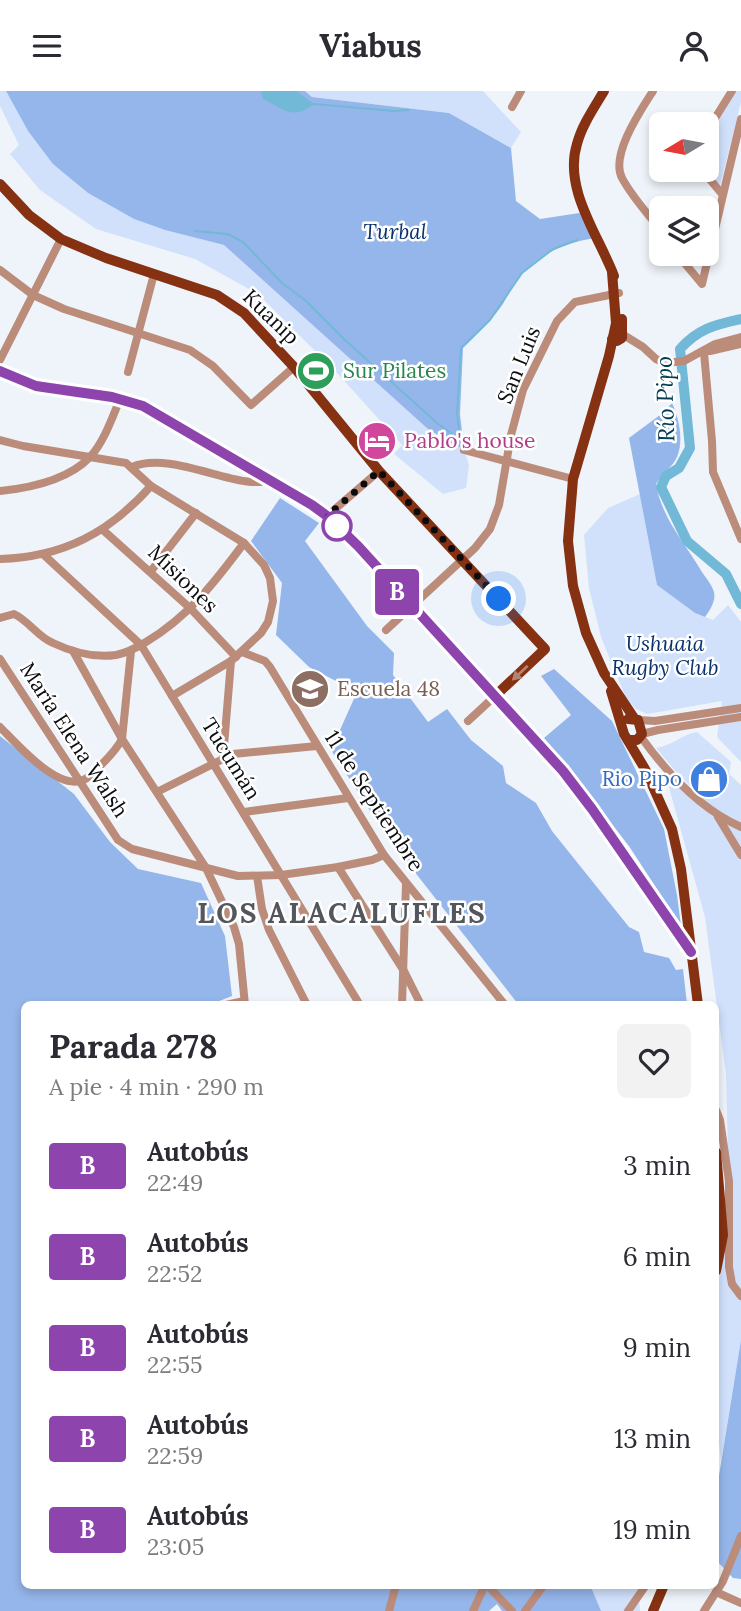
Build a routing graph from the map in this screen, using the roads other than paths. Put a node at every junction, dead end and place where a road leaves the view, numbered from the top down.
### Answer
1 (521, 91) edge
2 (604, 91) edge
3 (653, 91) edge
4 (732, 91) edge
5 (512, 107) dead end
6 (719, 112) edge
7 (741, 118) edge
8 (712, 182) edge
9 (0, 184) edge
10 (722, 194) junction
11 (719, 208) edge
12 (649, 213) edge
13 (61, 239) junction
14 (687, 266) edge
15 (706, 266) edge
16 (0, 270) edge
17 (154, 274) junction
18 (617, 293) junction
19 (33, 295) junction
20 (592, 300) junction
21 (616, 307) junction
22 (138, 333) junction
23 (618, 337) junction
24 (741, 337) edge
25 (4, 342) edge
26 (741, 344) edge
27 (704, 353) junction
28 (0, 361) edge
29 (294, 367) junction
30 (0, 371) edge
31 (128, 372) dead end
32 (120, 399) junction
33 (0, 440) edge
34 (464, 450) dead end
35 (90, 456) junction
36 (506, 463) junction
37 (132, 467) junction
38 (379, 471) junction
39 (270, 479) junction
40 (573, 479) junction
41 (151, 487) junction
42 (0, 491) edge
43 (196, 513) junction
44 (327, 516) junction
45 (737, 521) edge
46 (103, 530) junction
47 (741, 539) edge
48 (244, 544) junction
49 (44, 555) junction
50 (0, 558) edge
51 (463, 559) junction
52 (150, 571) junction
53 (411, 607) junction
54 (191, 609) junction
55 (4, 616) edge
56 (386, 630) dead end
57 (141, 645) junction
58 (73, 651) junction
59 (131, 651) junction
60 (237, 657) junction
61 (0, 659) edge
62 (604, 673) junction
63 (172, 697) junction
64 (494, 697) junction
65 (741, 708) edge
66 (741, 717) edge
67 (636, 719) junction
68 (468, 721) dead end
69 (622, 725) junction
70 (0, 727) edge
71 (638, 737) junction
72 (122, 739) junction
73 (317, 746) junction
74 (223, 758) junction
75 (213, 763) junction
76 (79, 782) junction
77 (157, 792) junction
78 (348, 798) junction
79 (244, 812) junction
80 (718, 817) junction
81 (741, 827) edge
82 (384, 855) junction
83 (741, 855) edge
84 (338, 867) junction
85 (206, 868) junction
86 (281, 875) junction
87 (257, 876) junction
88 (406, 884) junction
89 (691, 952) junction
90 (404, 971) junction
91 (494, 988) junction
92 (244, 1001) edge
93 (305, 1001) edge
94 (358, 1001) edge
95 (402, 1001) edge
96 (419, 1001) edge
97 (497, 1001) edge
98 (502, 1001) edge
99 (697, 1001) edge
100 (719, 1117) edge
101 (719, 1188) edge
102 (719, 1265) edge
103 (741, 1296) edge
104 (741, 1536) edge
105 (719, 1586) edge
106 (395, 1589) edge
107 (484, 1589) edge
108 (490, 1589) edge
109 (541, 1589) edge
110 (643, 1589) edge
111 (662, 1589) edge
112 (718, 1589) edge
113 (716, 1592) junction
114 (741, 1602) edge
115 (389, 1611) edge
116 (473, 1611) edge
117 (512, 1611) edge
118 (525, 1611) edge
119 (628, 1611) edge
120 (653, 1611) edge
121 (704, 1611) edge

1 - 5 street
2 - 18 main road
3 - 12 street
4 - 6 street
7 - 10 street
8 - 10 street
9 - 13 main road, Kuanip
10 - 11 street
13 - 17 main road, Kuanip
13 - 19 street
14 - 15 street
16 - 19 street
17 - 22 street
17 - 29 main road, Kuanip
18 - 20 street, San Luis
18 - 21 main road
18 - 23 main road
19 - 22 street
19 - 25 street
20 - 21 street
20 - 36 street, San Luis
21 - 23 main road
22 - 29 street
22 - 31 street
23 - 27 street
23 - 40 main road
24 - 27 street
25 - 28 street
26 - 27 street
27 - 45 street
29 - 38 main road, Kuanip
30 - 32 highway
32 - 35 street
32 - 39 highway
33 - 35 street
34 - 36 street
35 - 37 street
35 - 42 street
36 - 40 street
36 - 51 street, San Luis
37 - 39 street
37 - 41 street
38 - 44 street
38 - 51 main road, Kuanip
39 - 44 highway
40 - 62 main road
41 - 43 street
41 - 46 street
43 - 48 street
43 - 52 street
44 - 53 highway
45 - 47 street
46 - 49 street
46 - 52 street, Misiones
48 - 54 street
48 - 60 street
49 - 50 street
49 - 57 street, Tucumán
51 - 53 street, San Luis
51 -> 64 main road, Kuanip
52 - 54 street, Misiones
53 - 56 street, San Luis
53 - 64 highway
54 - 57 street
54 - 60 street, Misiones
55 - 58 street
57 - 59 street
57 - 63 street, Tucumán
58 - 59 street
58 - 72 street
59 - 72 street
60 - 63 street
60 - 73 street, 11 de Septiembre
60 - 74 street
61 - 76 street, María Elena Walsh
62 - 67 main road
62 - 69 main road
63 - 75 street, Tucumán
64 - 68 street
64 - 89 highway
65 - 67 street
66 - 71 street
67 - 69 main road
67 - 71 main road
69 - 71 main road
70 - 76 street
71 - 80 street
71 - 89 main road
72 - 76 street
72 - 77 street
73 - 74 street
73 - 78 street, 11 de Septiembre
74 - 75 street
75 - 77 street
75 - 79 street, Tucumán
76 - 85 street, María Elena Walsh
77 - 85 street
78 - 79 street
78 - 82 street, 11 de Septiembre
79 - 86 street, Tucumán
80 - 81 street
80 - 83 street
82 - 84 street
82 - 88 street, 11 de Septiembre
84 - 86 street
84 - 90 street
85 - 87 street
85 - 92 street
86 - 87 street
86 - 94 street, Tucumán
87 - 93 street
88 - 90 street
88 - 91 street, 11 de Septiembre
89 - 99 main road
90 - 95 street
90 - 96 street
91 - 97 street
91 - 98 street, 11 de Septiembre
100 - 103 street
101 - 102 main road
104 - 105 street
106 - 115 street
107 - 116 street
108 - 117 street
109 - 118 street
110 - 119 street
111 - 120 main road
112 - 113 street
113 - 114 street
113 - 121 street

